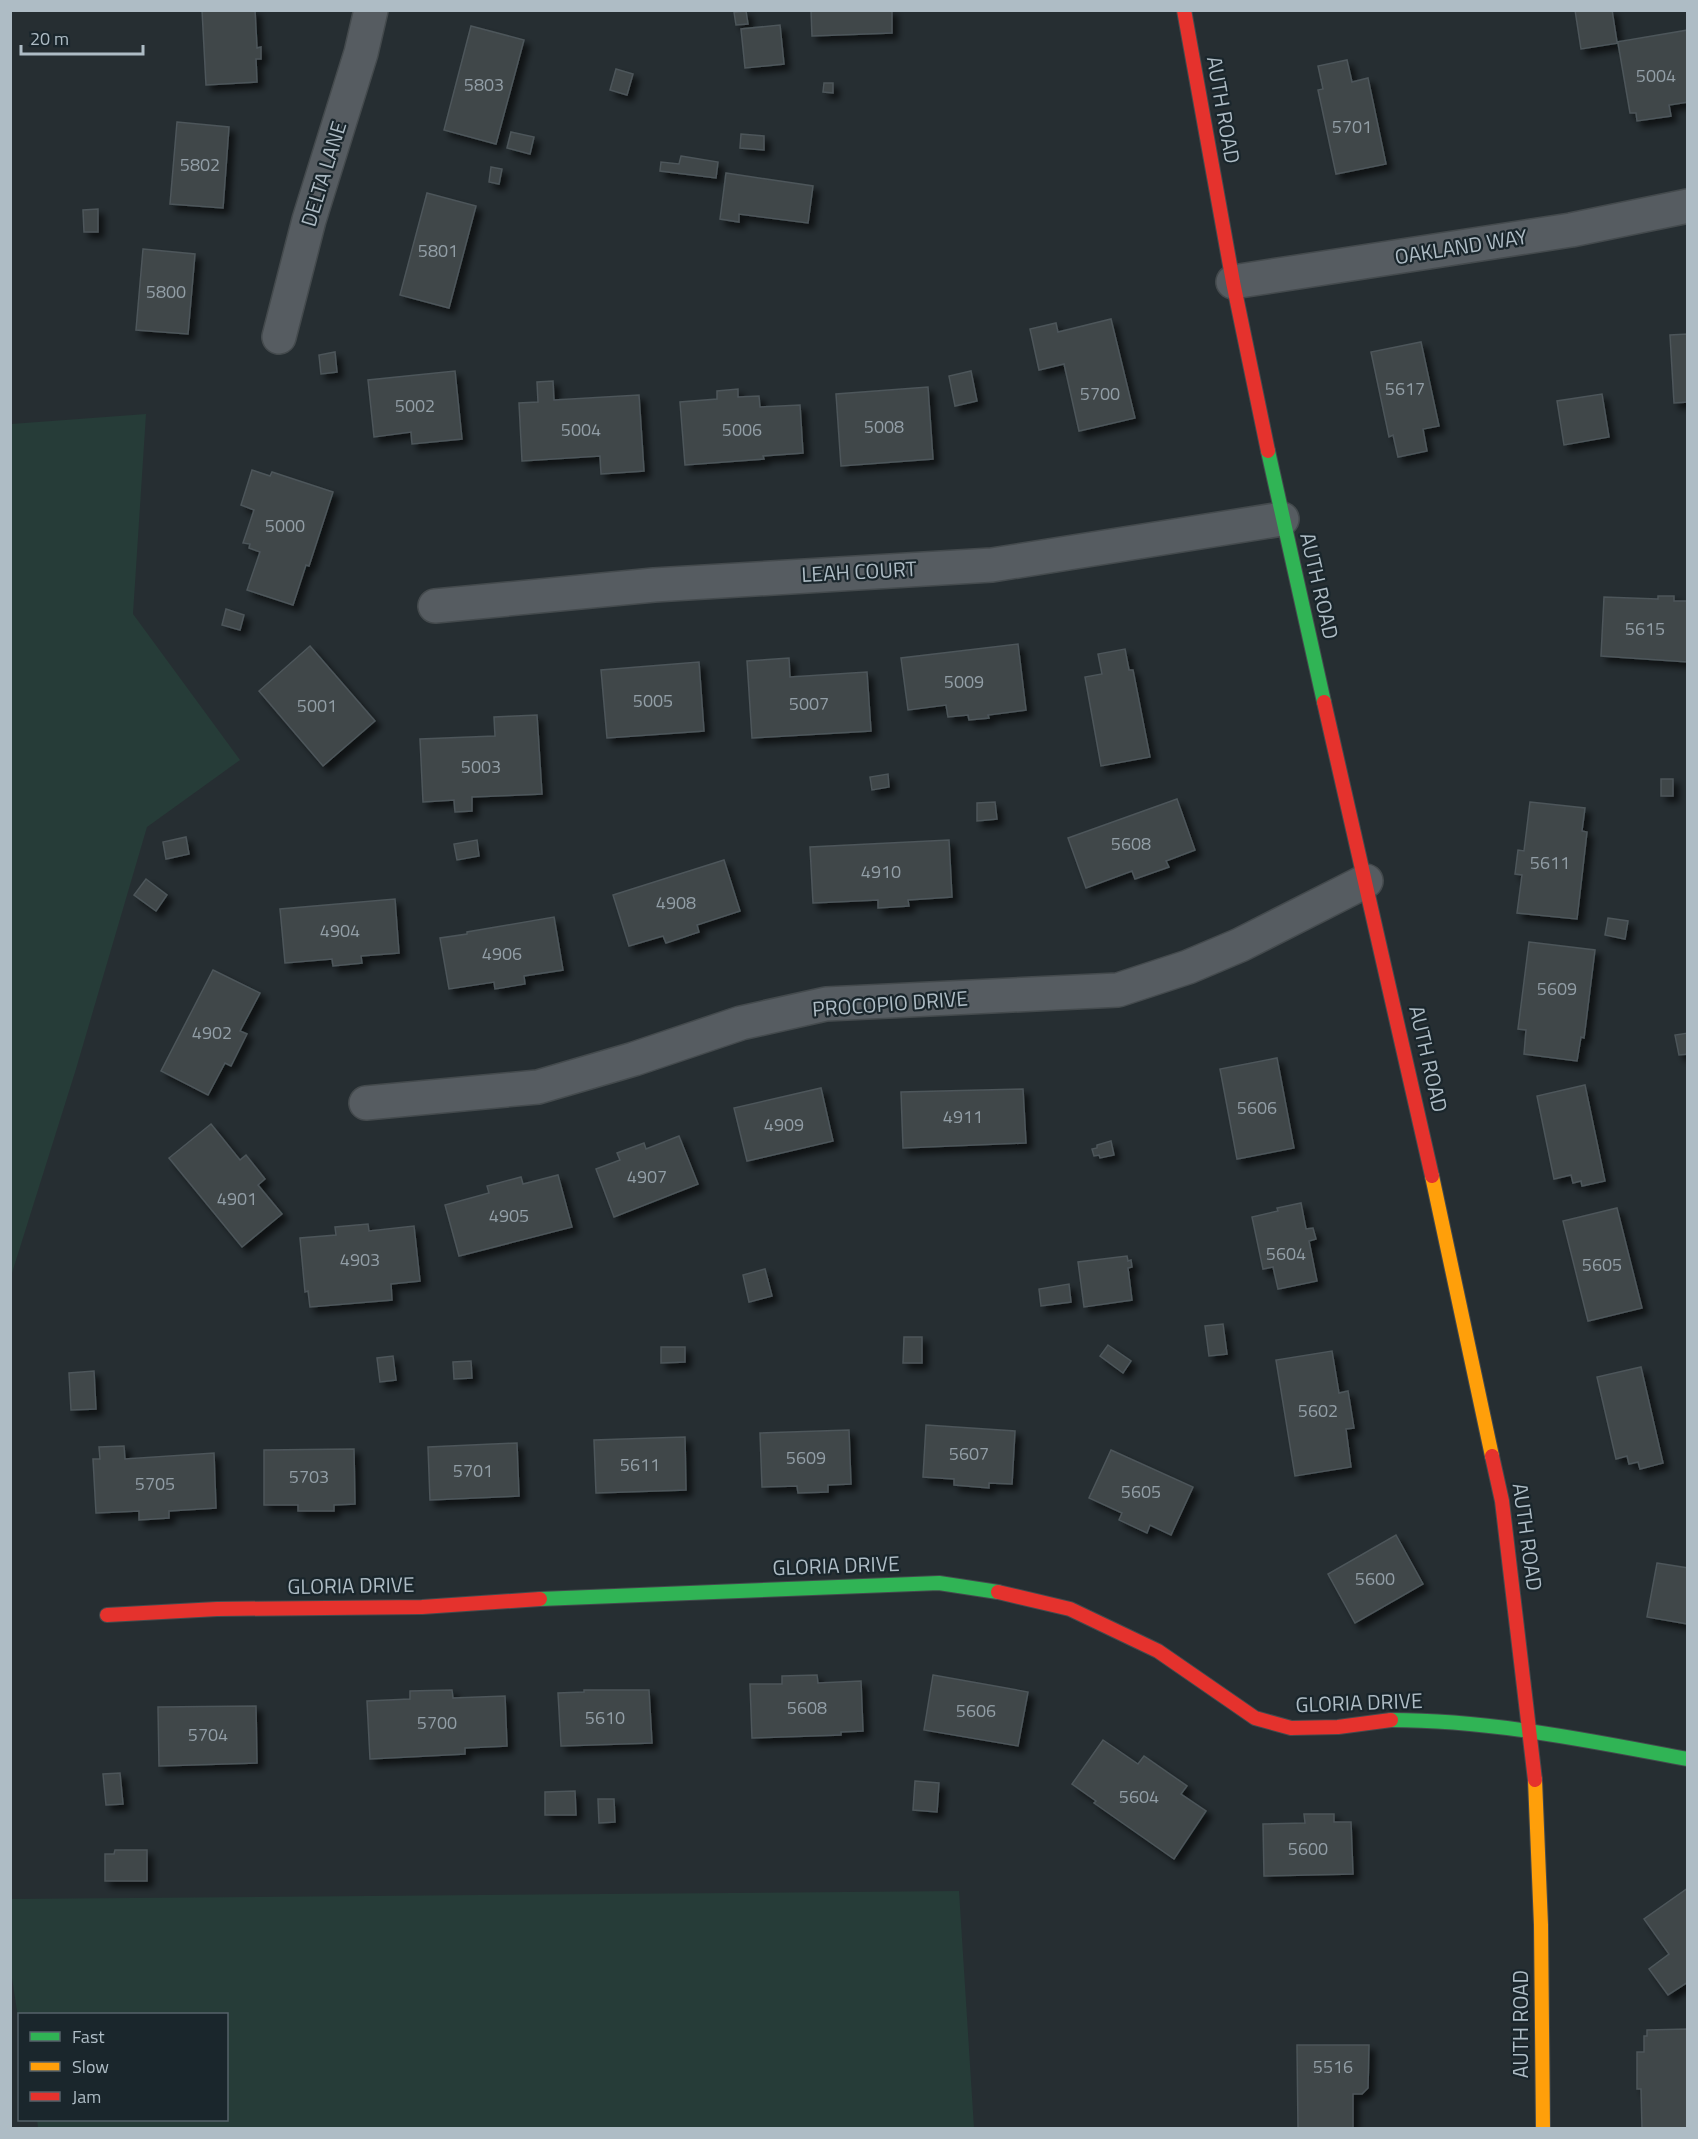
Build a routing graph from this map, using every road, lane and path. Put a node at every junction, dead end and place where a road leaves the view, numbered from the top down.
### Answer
1 (371, 10) edge
2 (1184, 10) edge
3 (1688, 206) edge
4 (1233, 282) junction
5 (279, 337) dead end
6 (1282, 519) junction
7 (435, 606) dead end
8 (1366, 881) junction
9 (366, 1103) dead end
10 (107, 1615) dead end
11 (1531, 1731) junction
12 (1688, 1759) edge
13 (1543, 2128) edge

1 - 5 street, DELTA LANE
2 - 4 main road, AUTH ROAD
3 - 4 street, OAKLAND WAY
4 - 6 main road, AUTH ROAD
6 - 7 street, LEAH COURT
6 - 8 main road, AUTH ROAD
8 - 9 street, PROCOPIO DRIVE
8 - 11 main road, AUTH ROAD
10 - 11 main road, GLORIA DRIVE
11 - 12 main road, GLORIA DRIVE
11 - 13 main road, AUTH ROAD

